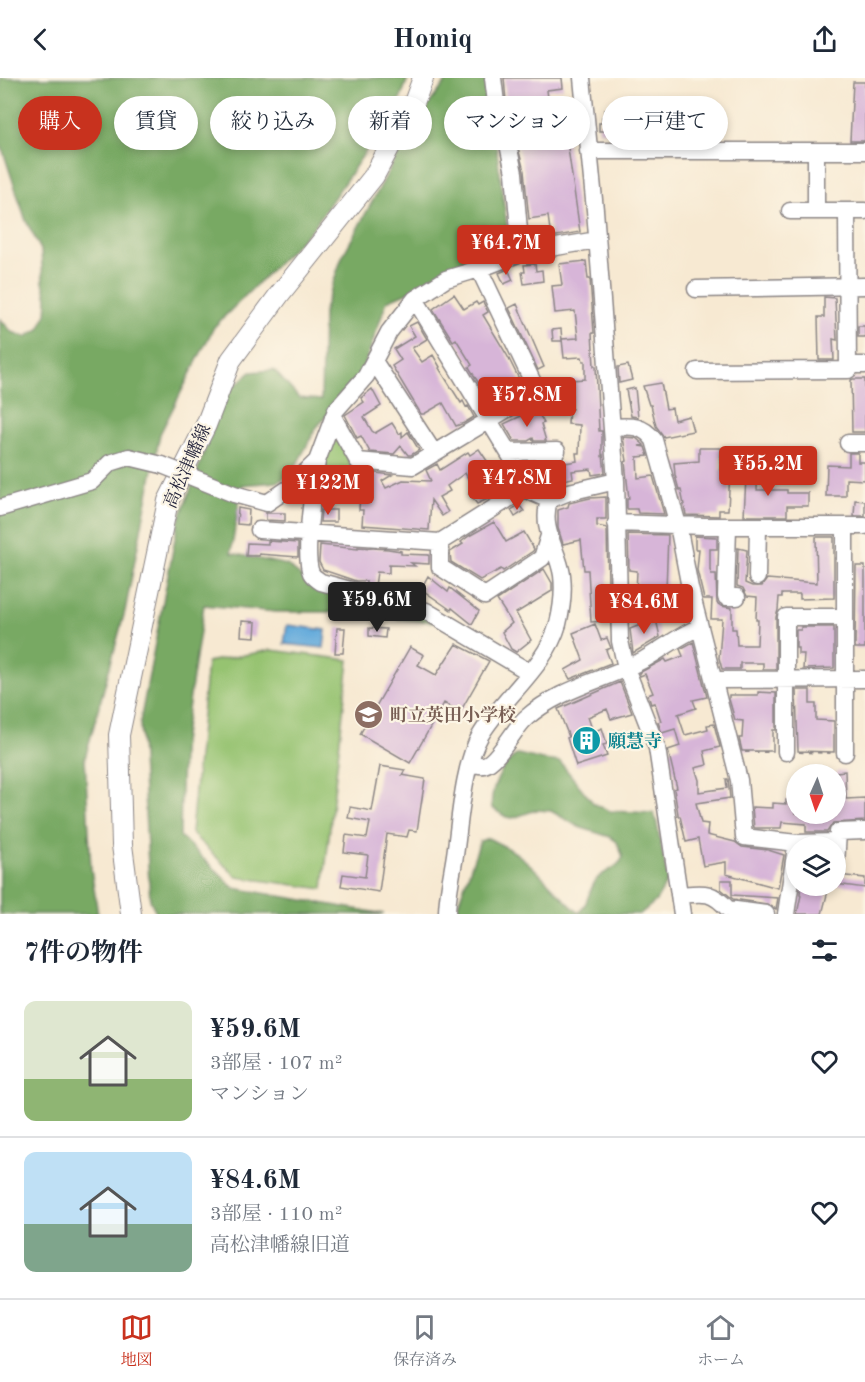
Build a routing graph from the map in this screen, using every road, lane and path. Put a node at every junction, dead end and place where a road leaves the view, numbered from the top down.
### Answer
1 (423, 78) edge
2 (493, 78) edge
3 (582, 78) edge
4 (588, 151) junction
5 (816, 151) junction
6 (865, 151) edge
7 (790, 211) dead end
8 (816, 211) junction
9 (847, 211) junction
10 (865, 211) edge
11 (597, 240) junction
12 (521, 253) junction
13 (478, 269) junction
14 (846, 286) junction
15 (865, 286) edge
16 (696, 289) dead end
17 (415, 299) junction
18 (374, 360) junction
19 (865, 365) edge
20 (848, 370) junction
21 (697, 371) dead end
22 (333, 417) junction
23 (489, 419) junction
24 (612, 427) junction
25 (557, 451) dead end
26 (510, 452) junction
27 (434, 453) junction
28 (317, 461) junction
29 (616, 481) junction
30 (529, 486) junction
31 (549, 500) junction
32 (0, 508) edge
33 (616, 523) junction
34 (678, 525) junction
35 (728, 526) junction
36 (758, 526) junction
37 (845, 526) junction
38 (865, 526) edge
39 (259, 530) dead end
40 (310, 532) junction
41 (549, 536) junction
42 (440, 542) junction
43 (757, 577) dead end
44 (737, 597) dead end
45 (846, 617) junction
46 (700, 627) junction
47 (626, 668) junction
48 (529, 672) junction
49 (865, 679) edge
50 (715, 680) junction
51 (785, 680) junction
52 (846, 680) junction
53 (786, 752) dead end
54 (845, 753) dead end
55 (471, 762) junction
56 (865, 831) edge
57 (837, 836) edge
58 (786, 843) edge
59 (679, 895) junction
60 (789, 896) edge
61 (131, 914) edge
62 (447, 914) edge
63 (682, 914) edge
64 (766, 914) edge
65 (786, 914) edge

1 - 61 main road, 高松津幡線
2 - 12 street
3 - 4 street
4 - 5 street
4 - 11 street
5 - 6 street
5 - 8 street
7 - 8 street
8 - 9 street
9 - 10 street
9 - 14 street
11 - 12 street
11 - 24 street
12 - 13 street
13 - 17 street
13 - 23 street
14 - 15 street
14 - 16 street
14 - 20 street
17 - 18 street
17 - 23 street
18 - 22 street
18 - 27 street
19 - 20 street
20 - 21 street
22 - 27 street
22 - 28 street
23 - 26 street
23 - 27 street
24 - 29 street
24 - 34 street
25 - 26 street
26 - 30 street
28 - 32 street, bridge
28 - 40 street
29 - 31 street
29 - 33 street
30 - 31 street
30 - 42 street
31 - 41 street
33 - 34 street
33 - 47 street
34 - 35 street
34 - 46 street
35 - 36 street
35 - 44 street
36 - 37 street
36 - 43 street
37 - 38 street
37 - 45 street
39 - 40 street
40 - 42 street
40 - 48 street
41 - 42 street
41 - 48 street
45 - 51 street
45 - 52 street
46 - 47 street
46 - 50 street
47 - 55 street
47 - 59 street
48 - 55 street
49 - 52 street
50 - 51 street
50 - 58 street
51 - 52 street
51 - 53 street
52 - 54 street
55 - 62 street
56 - 57 street
59 - 63 street
59 - 64 street
60 - 65 street

